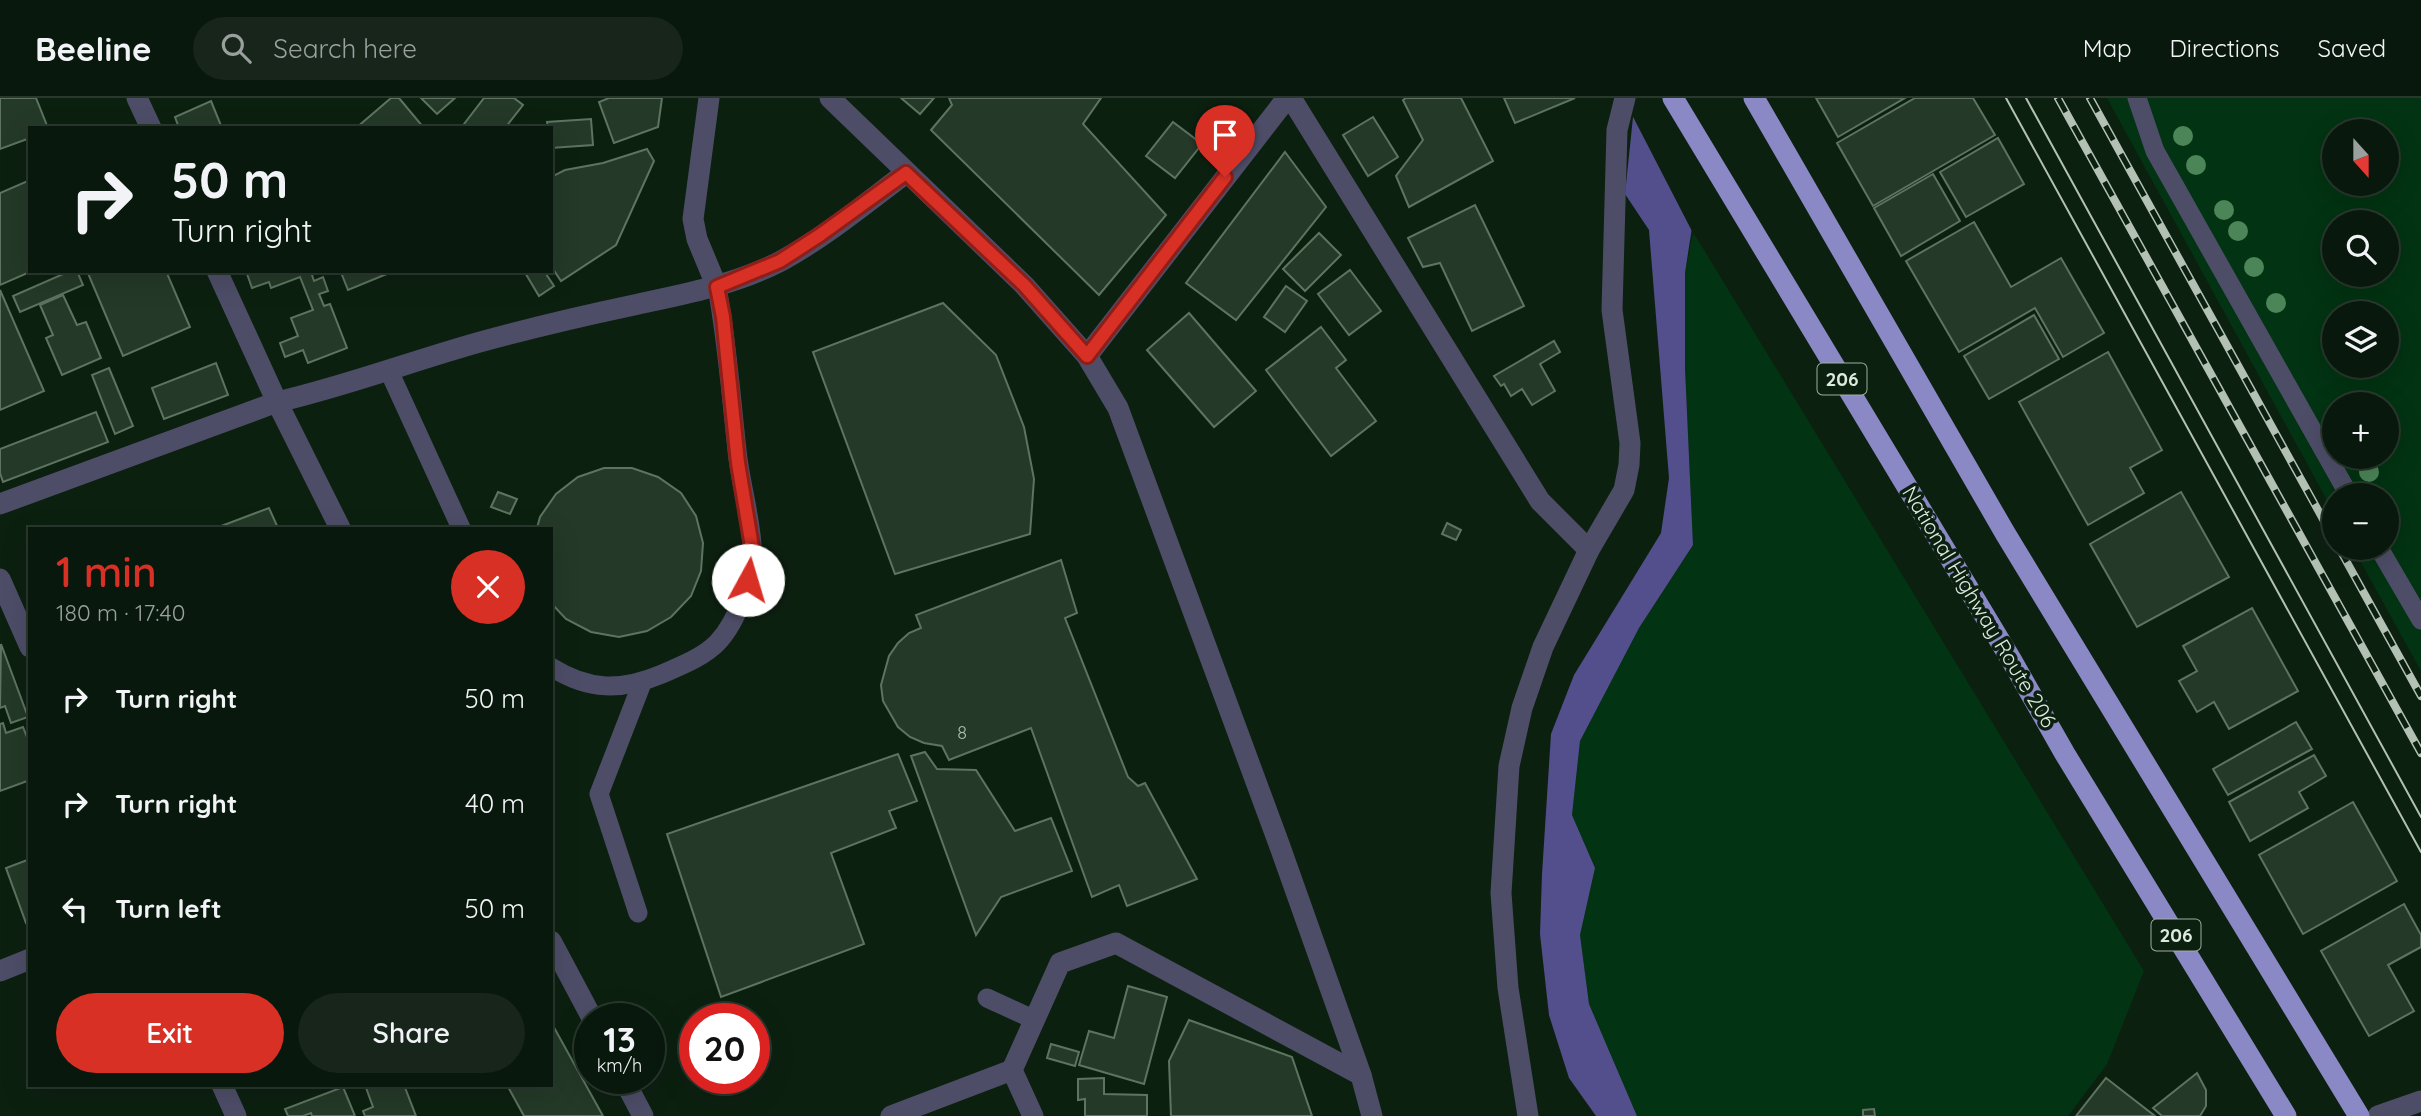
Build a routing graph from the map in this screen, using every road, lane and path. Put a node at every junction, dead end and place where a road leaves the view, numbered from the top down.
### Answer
1 (137, 98) edge
2 (709, 98) edge
3 (831, 98) edge
4 (1289, 98) edge
5 (1625, 98) edge
6 (1673, 98) edge
7 (1754, 98) edge
8 (2137, 98) edge
9 (149, 126) edge
10 (906, 173) junction
11 (217, 273) edge
12 (717, 287) junction
13 (1087, 356) junction
14 (388, 371) junction
15 (276, 402) junction
16 (2343, 483) edge
17 (0, 504) edge
18 (339, 527) edge
19 (461, 527) edge
20 (1589, 550) junction
21 (2386, 560) edge
22 (0, 579) edge
23 (2421, 621) edge
24 (28, 642) edge
25 (553, 668) edge
26 (642, 683) junction
27 (638, 913) dead end
28 (553, 945) edge
29 (28, 960) edge
30 (0, 971) edge
31 (988, 998) dead end
32 (584, 1003) edge
33 (1035, 1020) junction
34 (1012, 1070) junction
35 (1361, 1075) junction
36 (223, 1087) edge
37 (632, 1094) edge
38 (2421, 1101) edge
39 (1530, 1112) edge
40 (236, 1116) edge
41 (643, 1116) edge
42 (891, 1116) edge
43 (1033, 1116) edge
44 (1372, 1116) edge
45 (2286, 1116) edge
46 (2359, 1116) edge
47 (2378, 1116) edge

1 - 9 street
2 - 12 street
3 - 10 street
4 - 13 street
4 - 20 street
5 - 20 street
6 - 45 highway, National Highway Route 206 / 206
7 - 46 highway
8 - 16 lane
10 - 12 street
10 - 13 street
11 - 15 street
12 - 14 street
12 - 26 lane
13 - 35 street
14 - 15 street
14 - 19 lane
15 - 17 street
15 - 18 street
20 - 39 street
21 - 23 lane
22 - 24 street
25 - 26 lane
26 - 27 lane
28 - 32 street
29 - 30 street
31 - 33 lane
33 - 34 street
33 - 35 street
34 - 42 street
34 - 43 street
35 - 44 street
36 - 40 street
37 - 41 street
38 - 47 street

